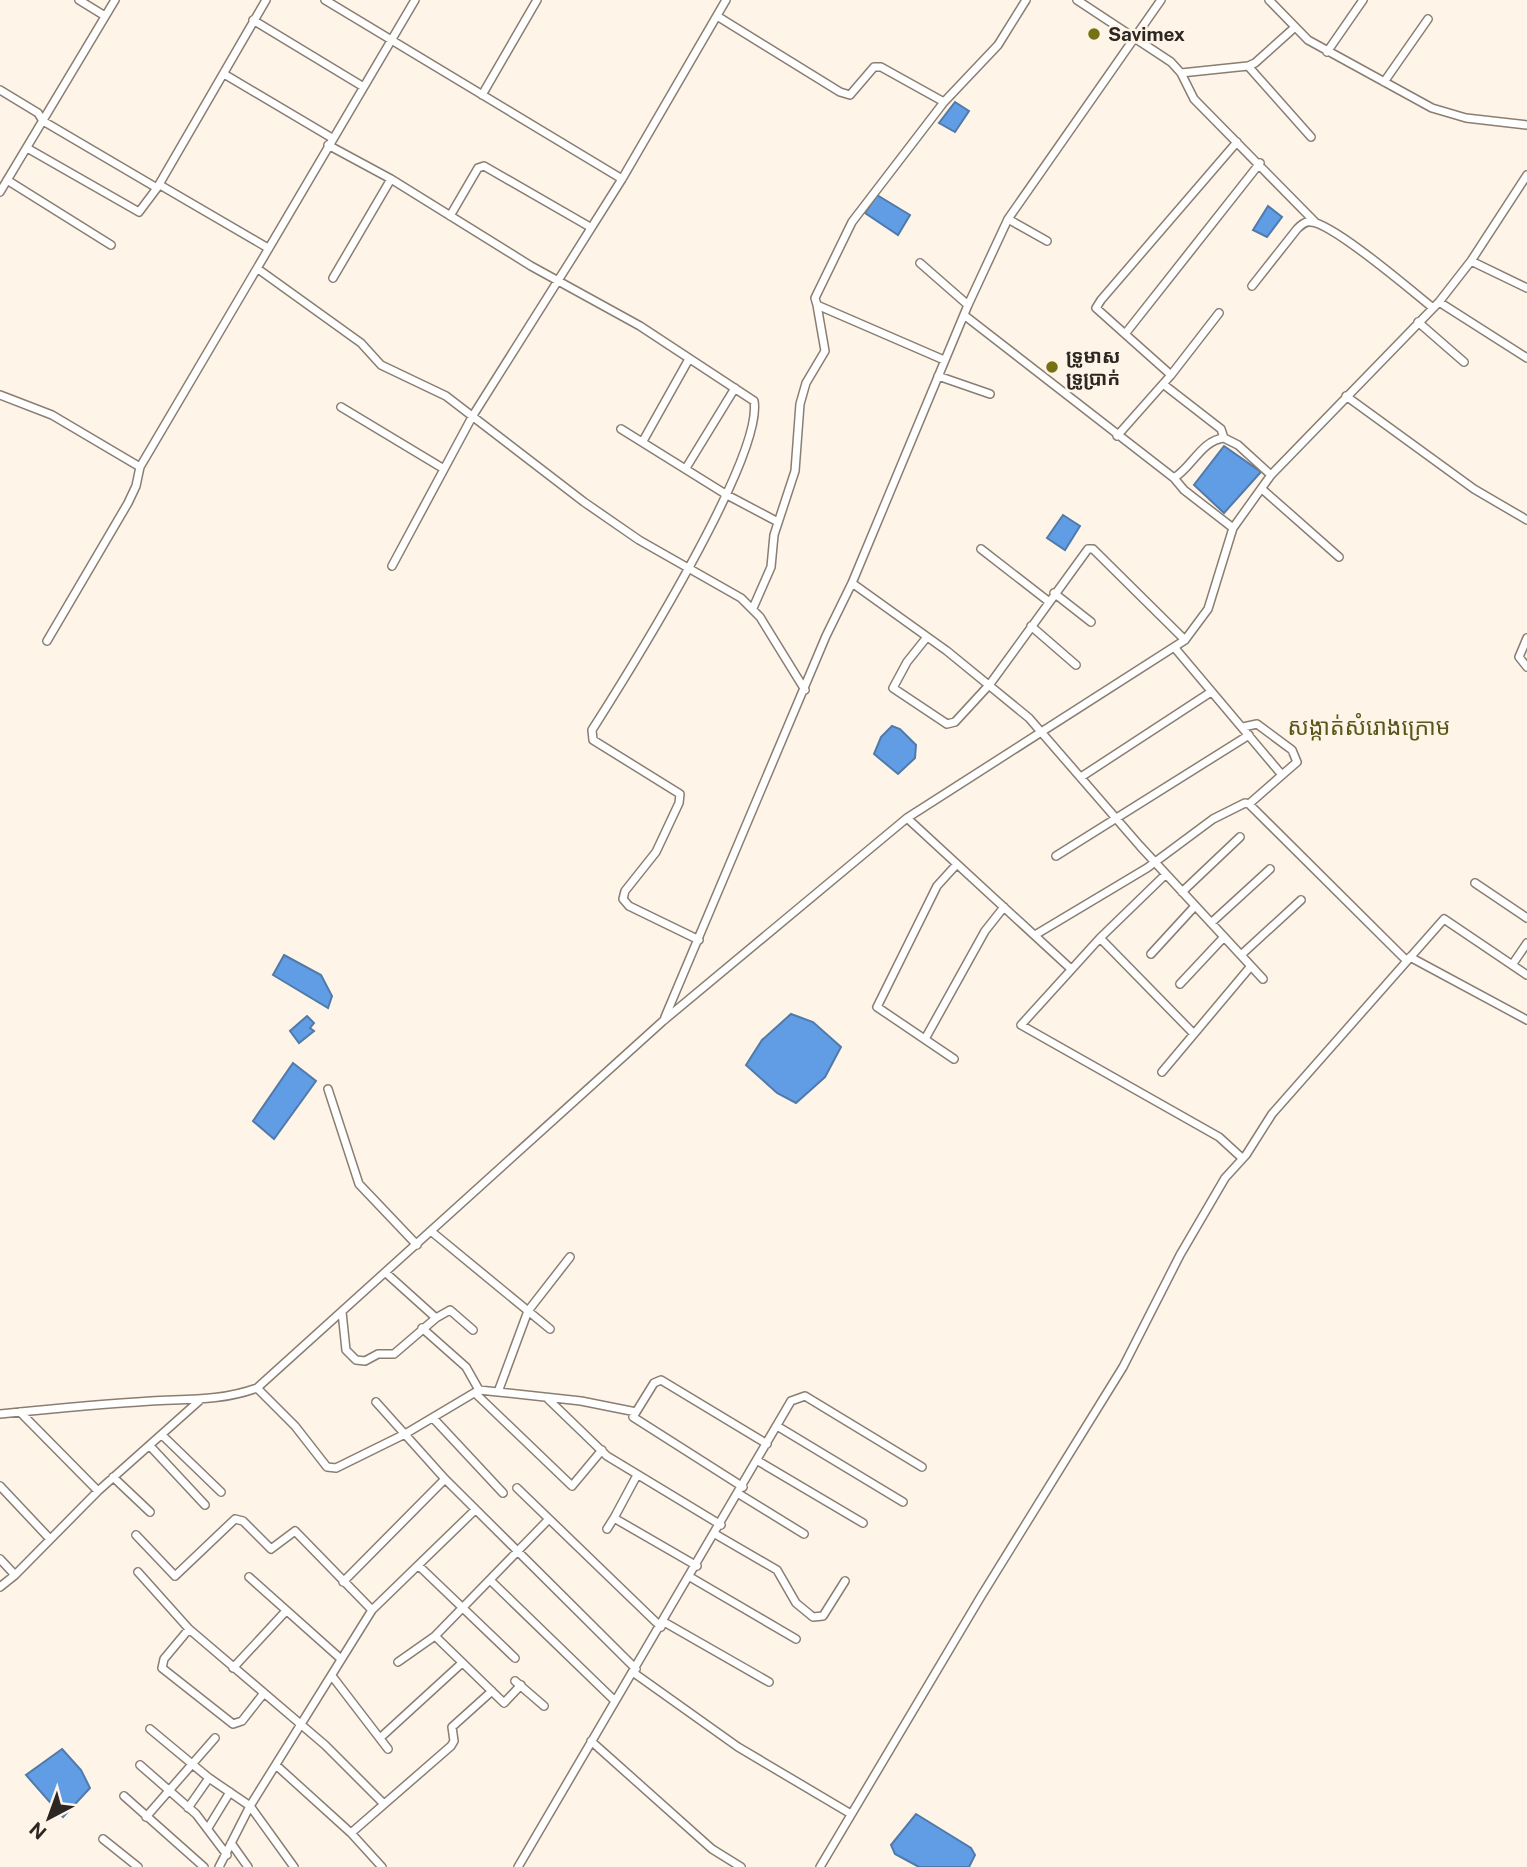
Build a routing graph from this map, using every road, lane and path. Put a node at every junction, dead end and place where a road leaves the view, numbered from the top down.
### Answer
1 (79, 0) edge
2 (115, 0) edge
3 (266, 0) edge
4 (415, 0) edge
5 (537, 0) edge
6 (726, 0) edge
7 (1027, 0) edge
8 (1077, 0) edge
9 (1161, 0) edge
10 (1269, 0) edge
11 (1363, 0) edge
12 (327, 1) edge
13 (105, 16) junction
14 (717, 16) junction
15 (1428, 19) dead end
16 (253, 20) junction
17 (1294, 28) junction
18 (1135, 37) junction
19 (391, 40) junction
20 (1327, 52) junction
21 (1248, 66) junction
22 (1181, 73) junction
23 (223, 74) junction
24 (1384, 82) junction
25 (362, 86) junction
26 (0, 90) edge
27 (482, 95) junction
28 (944, 102) junction
29 (43, 121) junction
30 (1527, 125) edge
31 (1311, 137) dead end
32 (330, 141) junction
33 (1237, 142) junction
34 (27, 148) junction
35 (1260, 163) junction
36 (1526, 178) edge
37 (391, 179) junction
38 (622, 179) junction
39 (7, 180) junction
40 (158, 187) junction
41 (0, 192) edge
42 (450, 216) junction
43 (1008, 219) junction
44 (1315, 222) junction
45 (590, 227) junction
46 (1047, 241) dead end
47 (111, 245) dead end
48 (268, 248) junction
49 (1471, 261) junction
50 (920, 263) dead end
51 (258, 269) junction
52 (333, 278) dead end
53 (558, 280) junction
54 (1252, 286) dead end
55 (1527, 288) edge
56 (1439, 302) junction
57 (968, 304) junction
58 (817, 305) junction
59 (1433, 308) junction
60 (1219, 313) dead end
61 (964, 315) junction
62 (1419, 322) junction
63 (1125, 334) junction
64 (1527, 358) edge
65 (689, 359) junction
66 (944, 360) junction
67 (1464, 362) dead end
68 (1171, 375) junction
69 (938, 376) junction
70 (1163, 384) junction
71 (736, 388) junction
72 (990, 394) dead end
73 (0, 395) edge
74 (1346, 396) junction
75 (341, 407) dead end
76 (472, 417) junction
77 (621, 429) dead end
78 (1117, 436) junction
79 (1224, 438) junction
80 (643, 441) junction
81 (140, 467) junction
82 (686, 468) junction
83 (444, 469) junction
84 (1271, 475) junction
85 (1174, 478) junction
86 (1262, 489) junction
87 (727, 495) junction
88 (1527, 520) edge
89 (778, 522) junction
90 (1233, 528) junction
91 (981, 549) dead end
92 (1339, 557) dead end
93 (392, 566) dead end
94 (687, 568) junction
95 (852, 583) junction
96 (1054, 593) junction
97 (1048, 601) junction
98 (753, 608) junction
99 (1091, 622) dead end
100 (1031, 626) junction
101 (927, 637) junction
102 (1527, 638) edge
103 (1185, 640) junction
104 (47, 641) dead end
105 (1174, 647) junction
106 (1076, 665) dead end
107 (1527, 667) edge
108 (990, 684) junction
109 (805, 690) junction
110 (1211, 692) junction
111 (1243, 727) junction
112 (1040, 730) junction
113 (1249, 735) junction
114 (1282, 775) junction
115 (1081, 777) junction
116 (1249, 804) junction
117 (906, 818) junction
118 (1117, 819) junction
119 (1240, 837) dead end
120 (1056, 856) dead end
121 (1154, 862) junction
122 (957, 864) junction
123 (1270, 869) dead end
124 (1165, 875) junction
125 (1475, 883) dead end
126 (1182, 892) junction
127 (1301, 900) dead end
128 (1195, 906) junction
129 (1004, 907) junction
130 (1527, 918) edge
131 (1211, 923) junction
132 (1035, 935) junction
133 (1224, 937) junction
134 (1100, 938) junction
135 (699, 940) junction
136 (1527, 943) edge
137 (1151, 954) dead end
138 (1241, 955) junction
139 (1408, 959) junction
140 (1512, 965) junction
141 (1251, 966) junction
142 (1071, 969) junction
143 (1527, 975) edge
144 (1263, 979) dead end
145 (1180, 984) dead end
146 (1527, 1020) edge
147 (663, 1021) junction
148 (1194, 1034) junction
149 (925, 1038) junction
150 (954, 1059) dead end
151 (1162, 1072) dead end
152 (328, 1089) dead end
153 (1242, 1158) junction
154 (432, 1232) junction
155 (417, 1245) junction
156 (570, 1257) dead end
157 (386, 1273) junction
158 (528, 1311) junction
159 (342, 1312) junction
160 (436, 1318) junction
161 (422, 1328) junction
162 (550, 1329) dead end
163 (473, 1330) dead end
164 (257, 1388) junction
165 (477, 1391) junction
166 (498, 1392) junction
167 (547, 1398) junction
168 (200, 1401) junction
169 (376, 1402) dead end
170 (20, 1412) junction
171 (636, 1412) junction
172 (0, 1414) edge
173 (433, 1418) junction
174 (777, 1426) junction
175 (405, 1434) junction
176 (162, 1435) junction
177 (767, 1444) junction
178 (150, 1446) junction
179 (602, 1450) junction
180 (758, 1461) junction
181 (922, 1467) dead end
182 (636, 1476) junction
183 (113, 1477) junction
184 (445, 1479) junction
185 (0, 1486) edge
186 (517, 1488) dead end
187 (741, 1490) junction
188 (98, 1491) junction
189 (220, 1492) dead end
190 (503, 1493) dead end
191 (903, 1502) dead end
192 (205, 1506) dead end
193 (475, 1510) junction
194 (150, 1512) dead end
195 (614, 1518) junction
196 (548, 1520) junction
197 (863, 1523) dead end
198 (721, 1525) junction
199 (607, 1529) dead end
200 (715, 1534) junction
201 (804, 1534) dead end
202 (136, 1535) dead end
203 (50, 1539) junction
204 (517, 1552) junction
205 (0, 1559) edge
206 (419, 1566) junction
207 (696, 1566) junction
208 (138, 1573) dead end
209 (15, 1575) junction
210 (249, 1577) dead end
211 (690, 1577) junction
212 (490, 1580) junction
213 (845, 1581) dead end
214 (343, 1582) junction
215 (0, 1587) edge
216 (462, 1608) junction
217 (372, 1610) junction
218 (285, 1612) junction
219 (663, 1624) junction
220 (189, 1629) junction
221 (435, 1636) junction
222 (796, 1639) dead end
223 (515, 1658) dead end
224 (341, 1659) junction
225 (398, 1662) dead end
226 (462, 1662) junction
227 (233, 1668) junction
228 (635, 1671) junction
229 (332, 1676) junction
230 (769, 1682) dead end
231 (492, 1691) junction
232 (264, 1693) junction
233 (615, 1701) junction
234 (544, 1706) dead end
235 (300, 1725) junction
236 (150, 1729) dead end
237 (215, 1738) dead end
238 (380, 1738) junction
239 (591, 1741) junction
240 (388, 1749) dead end
241 (192, 1763) junction
242 (140, 1765) dead end
243 (277, 1766) junction
244 (209, 1778) junction
245 (168, 1790) junction
246 (230, 1792) junction
247 (124, 1796) dead end
248 (384, 1804) junction
249 (250, 1807) junction
250 (188, 1808) junction
251 (851, 1814) junction
252 (146, 1816) junction
253 (208, 1828) junction
254 (351, 1833) junction
255 (103, 1839) dead end
256 (231, 1843) junction
257 (227, 1855) junction
258 (138, 1867) edge
259 (204, 1867) edge
260 (219, 1867) edge
261 (248, 1867) edge
262 (294, 1867) edge
263 (382, 1867) edge
264 (518, 1867) edge
265 (741, 1867) edge
266 (820, 1867) edge

1 - 13 street
2 - 13 street
3 - 16 street
4 - 19 street
5 - 27 street
6 - 14 street
7 - 28 street
8 - 18 street
9 - 18 street
10 - 17 street
11 - 20 street
12 - 19 street
13 - 29 street
14 - 28 street
14 - 38 street
15 - 24 street
16 - 23 street
16 - 25 street
17 - 20 street
17 - 21 street
18 - 22 street
18 - 43 street
19 - 25 street
19 - 27 street
20 - 24 street
21 - 22 street
21 - 31 street
22 - 33 street
23 - 32 street
23 - 40 street
24 - 30 street
25 - 32 street
26 - 29 street
27 - 38 street
28 - 58 street
29 - 34 street
29 - 40 street
32 - 37 street
32 - 48 street
33 - 35 street
33 - 63 street
34 - 39 street
34 - 40 street
35 - 44 street
35 - 63 street
36 - 49 street
37 - 42 street
37 - 52 street
38 - 45 street
39 - 41 street
39 - 47 street
40 - 48 street
42 - 45 street
42 - 53 street
43 - 46 street
43 - 57 street
44 - 54 street
44 - 59 street
45 - 53 street
48 - 51 street
49 - 55 street
49 - 56 street
50 - 57 street
51 - 76 street
51 - 81 street
53 - 65 street
53 - 76 street
56 - 59 street
56 - 64 street
57 - 61 street
58 - 66 street
58 - 89 street
59 - 62 street
60 - 68 street
61 - 66 street
61 - 78 street
62 - 67 street
62 - 74 street
63 - 68 street
65 - 71 street
65 - 80 street
66 - 69 street
68 - 70 street
69 - 72 street
69 - 95 street
70 - 78 street
70 - 79 street
71 - 82 street
71 - 87 street
73 - 81 street
74 - 84 street
74 - 88 street
75 - 83 street
76 - 83 street
76 - 94 street
77 - 80 street
78 - 85 street
79 - 84 street
79 - 85 street
80 - 82 street
81 - 104 street
82 - 87 street
83 - 93 street
84 - 86 street
85 - 90 street
86 - 90 street
86 - 92 street
87 - 89 street
87 - 94 street
89 - 98 street
90 - 103 street
91 - 97 street
94 - 98 street
94 - 135 street
95 - 101 street
95 - 109 street
96 - 97 street
96 - 99 street
96 - 103 street
97 - 100 street
98 - 109 street
100 - 106 street
100 - 108 street
101 - 108 street
101 - 108 street
102 - 107 street
103 - 105 street
105 - 110 street
105 - 112 street
108 - 112 street
109 - 135 street
110 - 111 street
110 - 115 street
111 - 113 street
111 - 114 street
112 - 115 street
112 - 117 street
113 - 114 street
113 - 118 street
114 - 116 street
115 - 118 street
116 - 121 street
116 - 139 street
117 - 122 street
117 - 147 street
118 - 120 street
118 - 121 street
119 - 126 street
121 - 124 street
121 - 132 street
122 - 129 street
122 - 149 street
123 - 131 street
124 - 126 street
124 - 134 street
125 - 130 street
126 - 128 street
127 - 138 street
128 - 131 street
128 - 137 street
129 - 132 street
129 - 149 street
131 - 133 street
132 - 142 street
133 - 138 street
133 - 145 street
134 - 142 street
134 - 148 street
135 - 147 street
136 - 140 street
138 - 141 street
139 - 140 street
139 - 146 street
139 - 153 street
140 - 143 street
141 - 144 street
141 - 148 street
142 - 153 street
147 - 154 street
148 - 151 street
149 - 150 street
152 - 155 street
153 - 251 street
154 - 155 street
154 - 158 street
155 - 157 street
156 - 158 street
157 - 159 street
157 - 160 street
158 - 162 street
158 - 166 street
159 - 161 street
159 - 164 street
160 - 161 street
160 - 163 street
161 - 165 street
164 - 168 street
164 - 175 street
165 - 166 street
165 - 173 street
165 - 179 street
166 - 167 street
167 - 171 street
167 - 179 street
168 - 170 street
168 - 176 street
169 - 175 street
170 - 172 street
170 - 188 street
171 - 177 street
171 - 187 street
173 - 175 street
173 - 190 street
174 - 177 street
174 - 181 street
174 - 191 street
175 - 184 street
176 - 178 street
176 - 189 street
177 - 180 street
178 - 183 street
178 - 192 street
179 - 182 street
180 - 187 street
180 - 197 street
182 - 195 street
182 - 198 street
183 - 188 street
183 - 194 street
184 - 193 street
184 - 214 street
185 - 203 street
186 - 196 street
187 - 198 street
187 - 201 street
188 - 203 street
193 - 204 street
193 - 206 street
195 - 199 street
195 - 207 street
196 - 204 street
196 - 219 street
198 - 200 street
200 - 207 street
200 - 213 street
202 - 214 street
203 - 209 street
204 - 212 street
204 - 228 street
205 - 209 street
206 - 216 street
206 - 217 street
207 - 211 street
208 - 220 street
209 - 215 street
210 - 218 street
211 - 219 street
211 - 222 street
212 - 216 street
212 - 233 street
214 - 217 street
216 - 221 street
216 - 223 street
217 - 224 street
218 - 224 street
218 - 227 street
219 - 228 street
219 - 230 street
220 - 227 street
220 - 232 street
221 - 225 street
221 - 226 street
224 - 229 street
226 - 231 street
226 - 238 street
227 - 232 street
228 - 233 street
228 - 251 street
229 - 235 street
229 - 238 street
231 - 234 street
231 - 248 street
232 - 235 street
233 - 239 street
235 - 243 street
235 - 248 street
236 - 241 street
237 - 241 street
238 - 240 street
239 - 264 street
239 - 265 street
241 - 244 street
241 - 245 street
242 - 245 street
243 - 249 street
243 - 254 street
244 - 246 street
244 - 250 street
245 - 250 street
245 - 252 street
246 - 249 street
246 - 253 street
247 - 252 street
248 - 254 street
249 - 256 street
249 - 262 street
250 - 253 street
251 - 266 street
252 - 259 street
253 - 257 street
254 - 263 street
255 - 258 street
256 - 257 street
256 - 261 street
257 - 260 street

